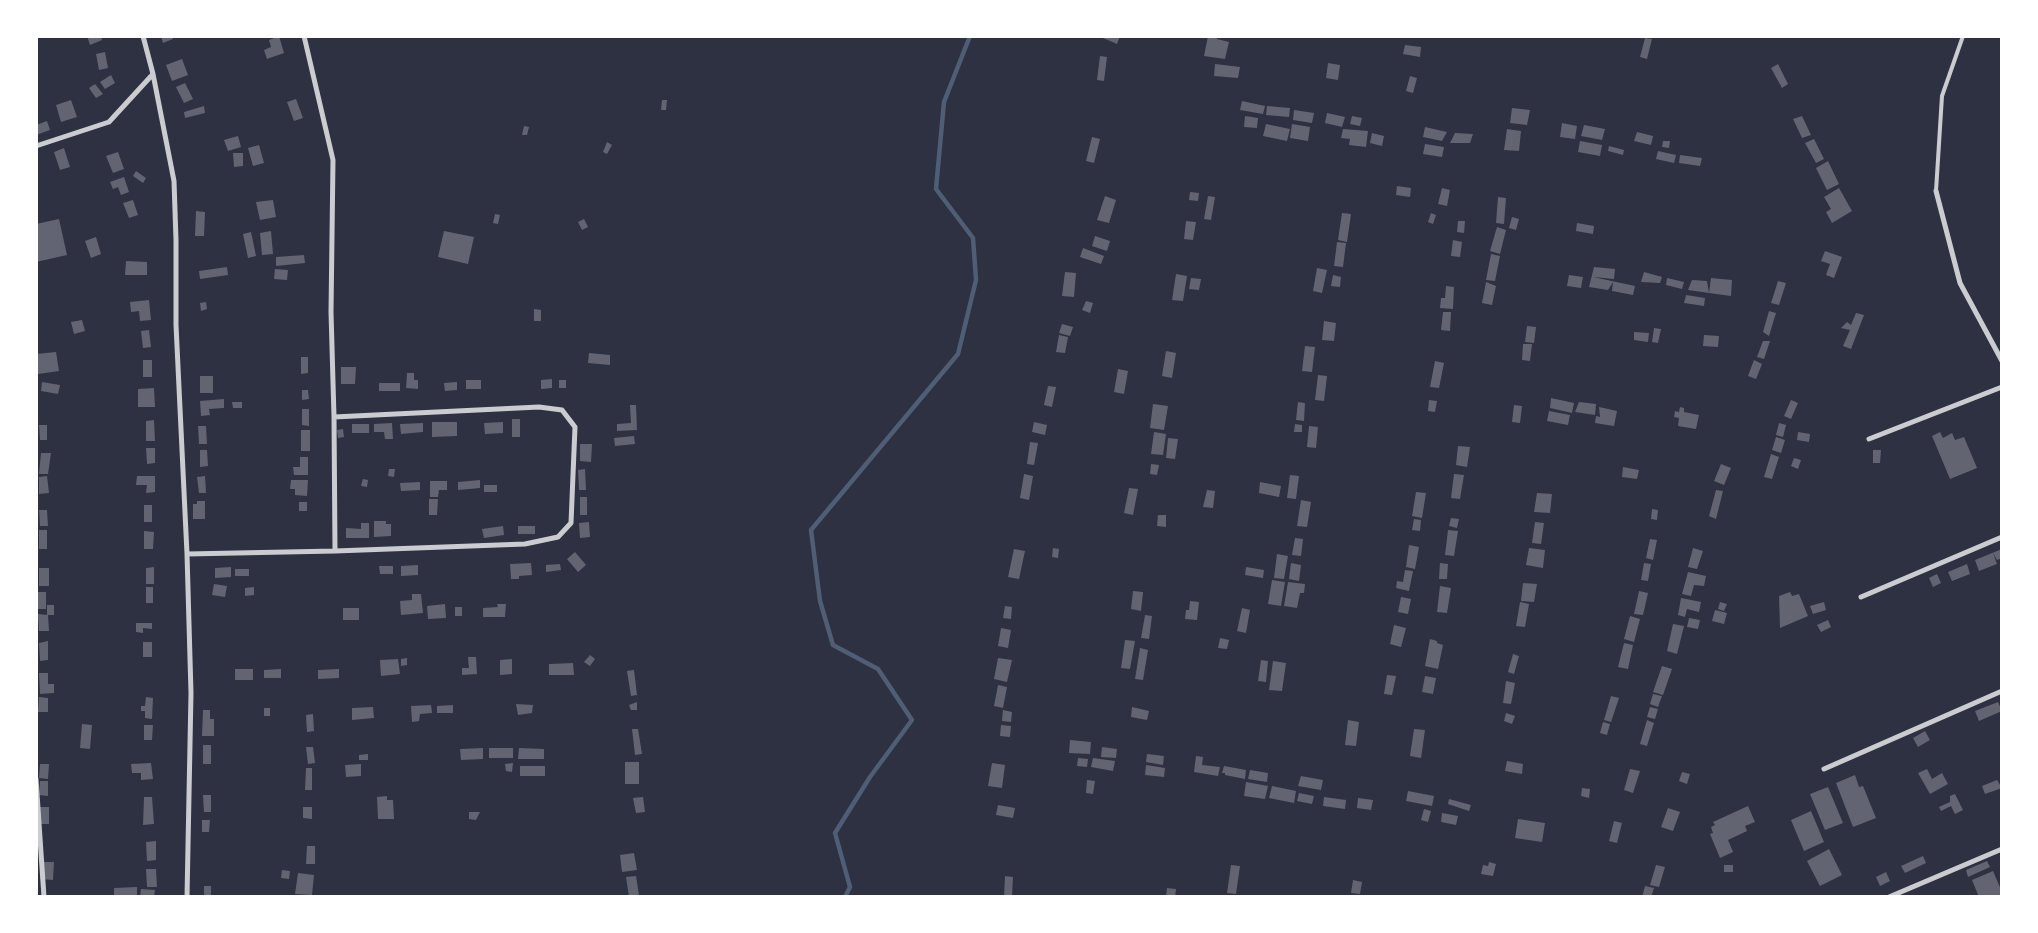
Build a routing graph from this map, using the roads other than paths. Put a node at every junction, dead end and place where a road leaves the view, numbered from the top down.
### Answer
1 (143, 36) edge
2 (304, 36) edge
3 (1963, 36) edge
4 (153, 74) junction
5 (36, 146) edge
6 (1936, 191) joint
7 (2002, 361) edge
8 (2002, 387) edge
9 (334, 417) junction
10 (1869, 440) dead end
11 (2002, 537) edge
12 (335, 551) junction
13 (187, 554) junction
14 (1861, 597) dead end
15 (2002, 691) edge
16 (1824, 769) dead end
17 (36, 779) edge
18 (2002, 849) edge
19 (44, 897) edge
20 (187, 897) edge
21 (1889, 897) edge

1 - 4 street
2 - 9 street
3 - 6 lane
4 - 5 street
4 - 13 street
6 - 7 street
8 - 10 street
9 - 12 street
9 - 12 street
11 - 14 street
12 - 13 street
13 - 20 street
15 - 16 street
17 - 19 street
18 - 21 street

